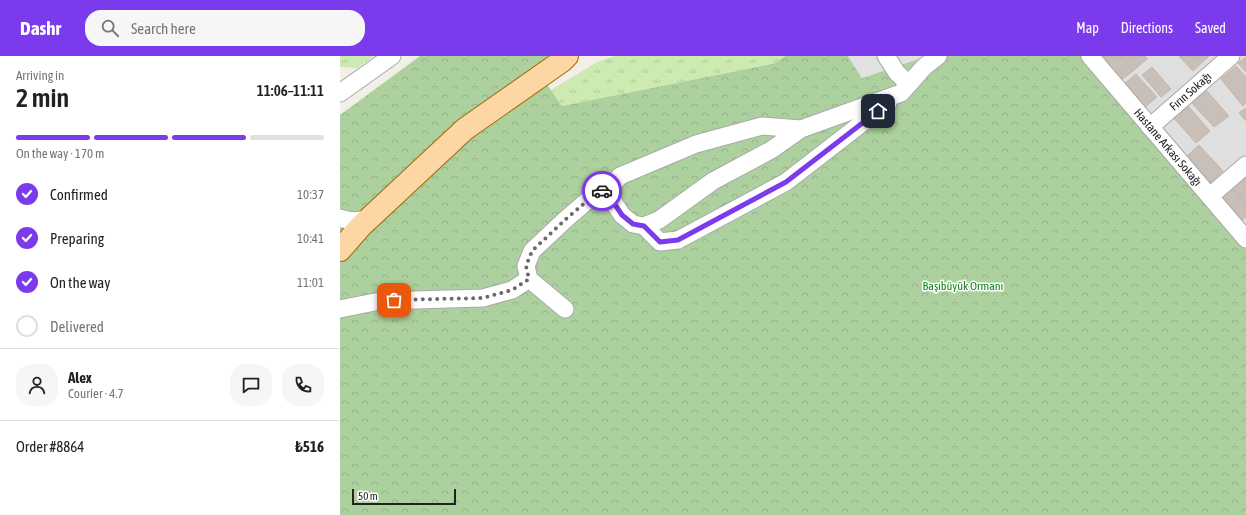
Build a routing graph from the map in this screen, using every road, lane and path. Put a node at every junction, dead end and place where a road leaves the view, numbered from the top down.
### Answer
1 (392, 56) edge
2 (938, 56) edge
3 (1090, 56) edge
4 (1231, 56) edge
5 (889, 57) edge
6 (568, 58) edge
7 (905, 89) junction
8 (340, 93) edge
9 (1150, 127) junction
10 (801, 129) junction
11 (1246, 165) edge
12 (612, 185) junction
13 (1210, 196) junction
14 (374, 215) junction
15 (340, 218) edge
16 (644, 226) junction
17 (1246, 239) edge
18 (340, 250) edge
19 (529, 279) junction
20 (340, 309) edge
21 (565, 309) dead end

1 - 8 street
2 - 7 street
3 - 9 street, Hastane Arkası Sokağı
4 - 9 street, Fırın Sokağı
5 - 7 street
6 - 14 main road
7 - 10 street
7 - 16 street
9 - 13 street, Hastane Arkası Sokağı
10 - 12 street
10 - 16 street
11 - 13 street
12 - 16 street
12 - 19 street
13 - 17 street, Hastane Arkası Sokağı
14 - 15 street
14 - 18 main road
19 - 20 street
19 - 21 street

